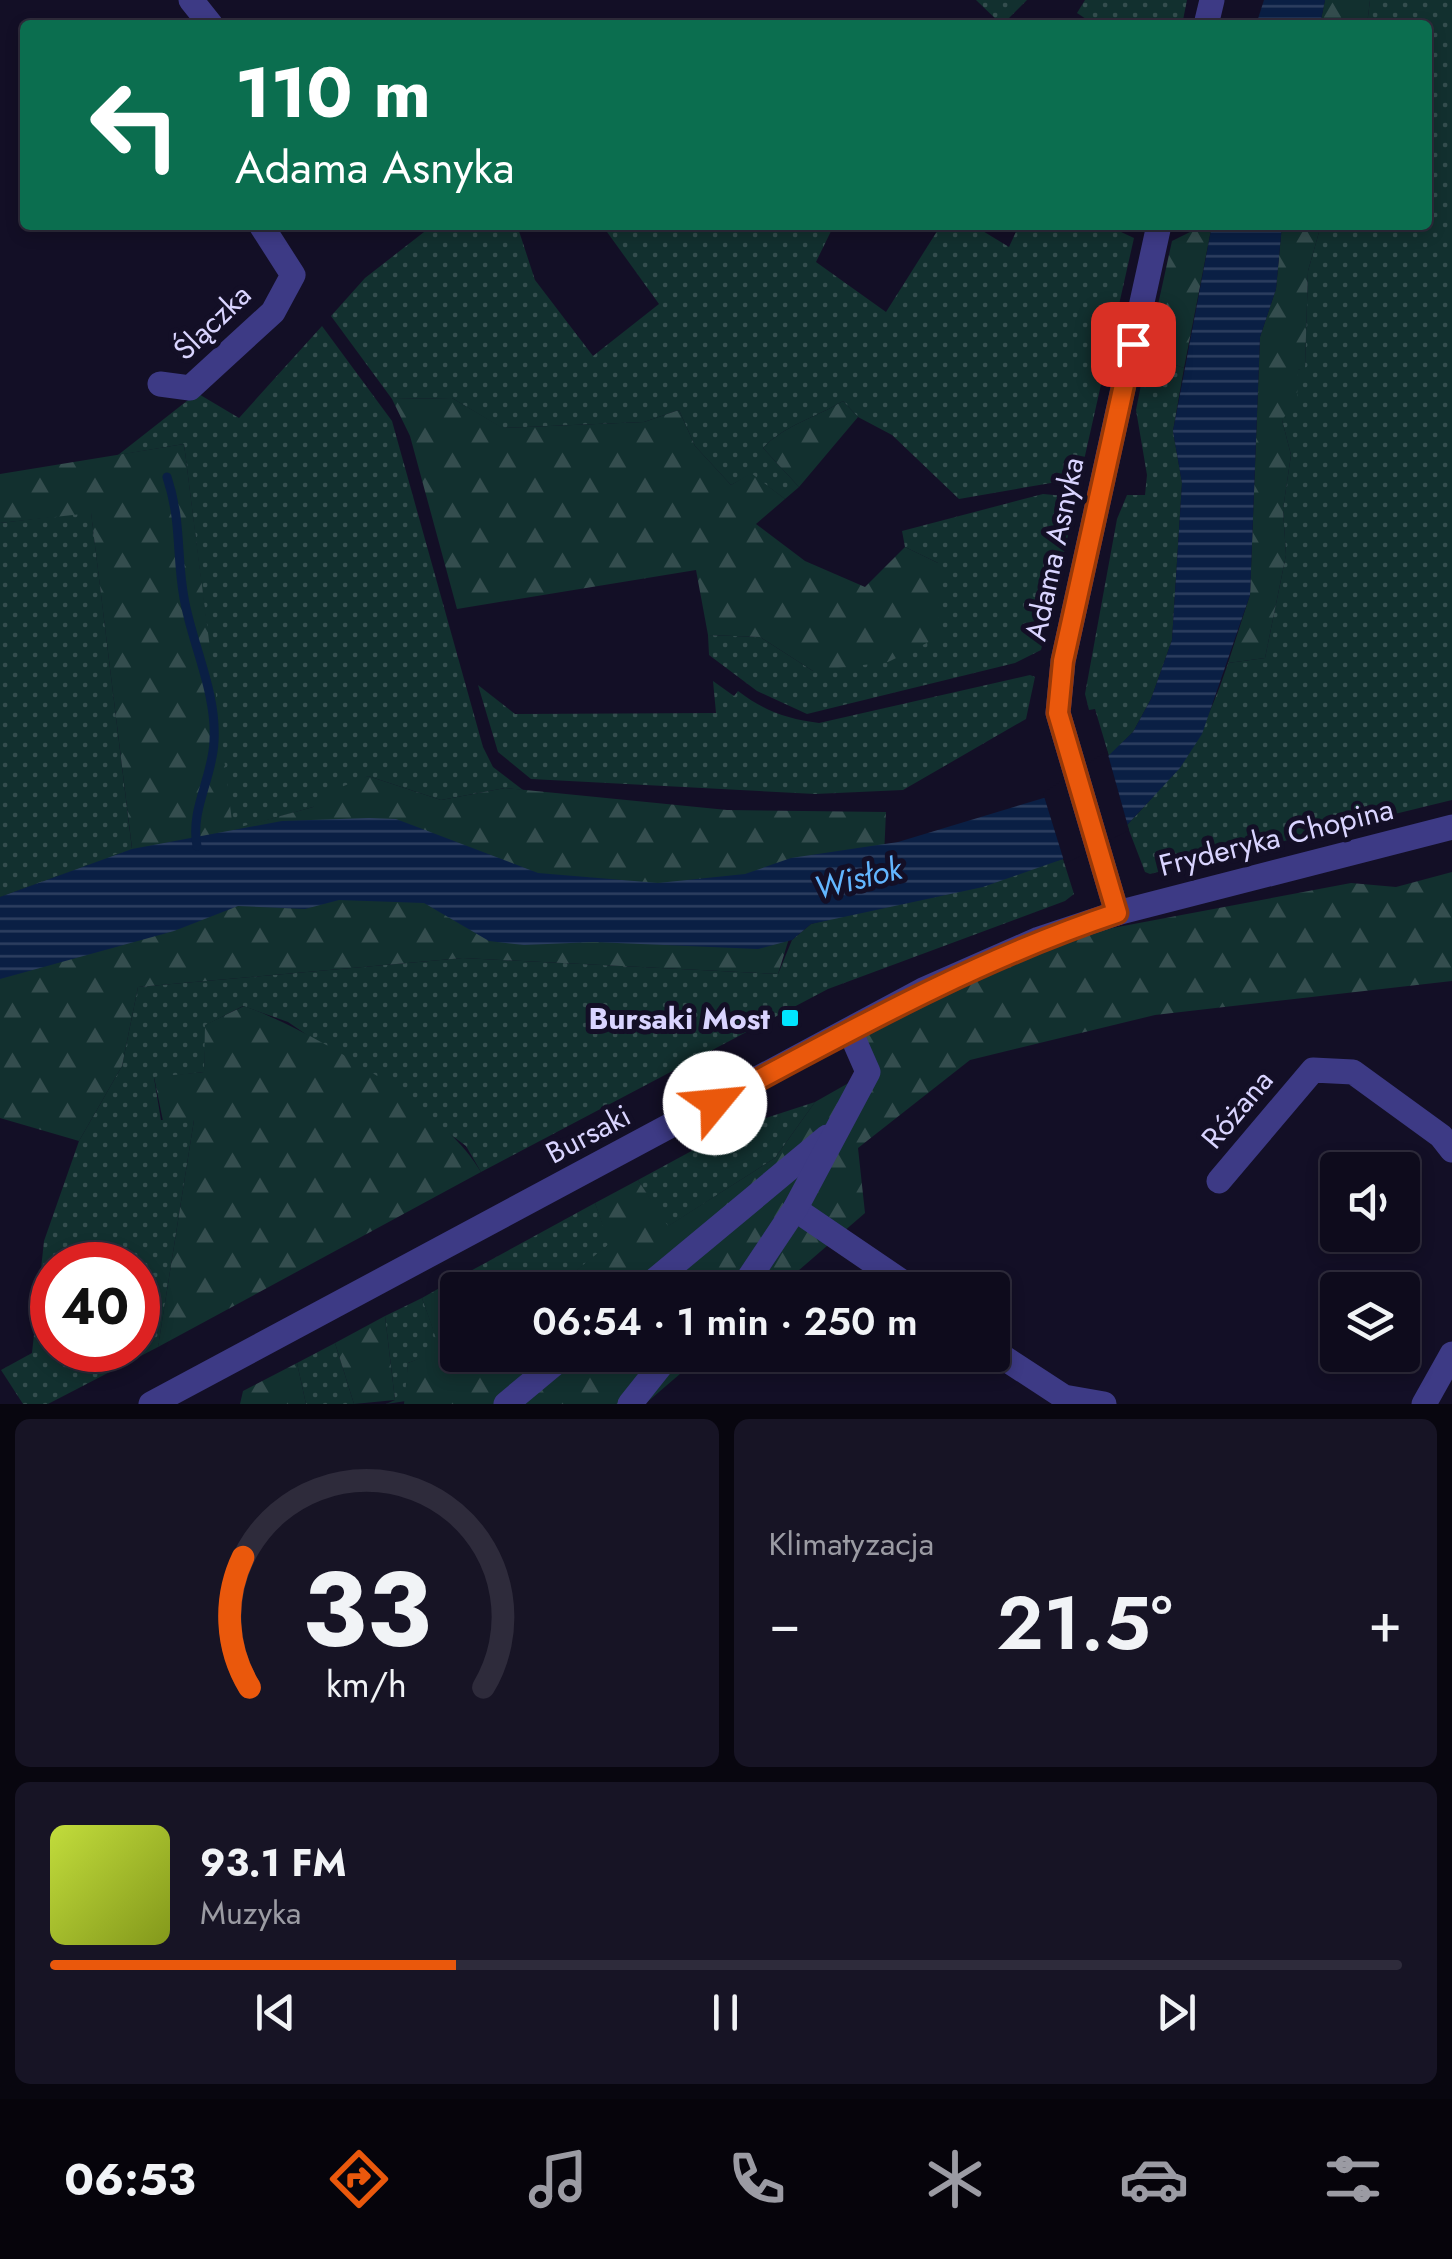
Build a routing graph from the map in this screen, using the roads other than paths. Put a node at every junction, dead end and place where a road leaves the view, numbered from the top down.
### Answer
1 (191, 0) edge
2 (207, 20) edge
3 (264, 230) edge
4 (1158, 230) edge
5 (160, 384) dead end
6 (1452, 827) edge
7 (1117, 913) junction
8 (850, 1032) junction
9 (840, 1126) junction
10 (1452, 1150) edge
11 (1219, 1181) dead end
12 (795, 1209) junction
13 (665, 1272) edge
14 (753, 1272) edge
15 (888, 1272) edge
16 (1452, 1354) edge
17 (1010, 1362) edge
18 (544, 1372) edge
19 (655, 1372) edge
20 (152, 1404) edge
21 (506, 1404) edge
22 (630, 1404) edge
23 (1104, 1404) edge
24 (1424, 1404) edge

1 - 2 street
3 - 5 street, Ślączka
4 - 7 street, Adama Asnyka
6 - 7 street, Fryderyka Chopina
7 - 8 street, Bursaki
8 - 9 street
8 - 20 street, Bursaki
9 - 12 street
9 - 13 street
10 - 11 street, Różana
12 - 14 street
12 - 15 street
16 - 24 street
17 - 23 street
18 - 21 street
19 - 22 street

